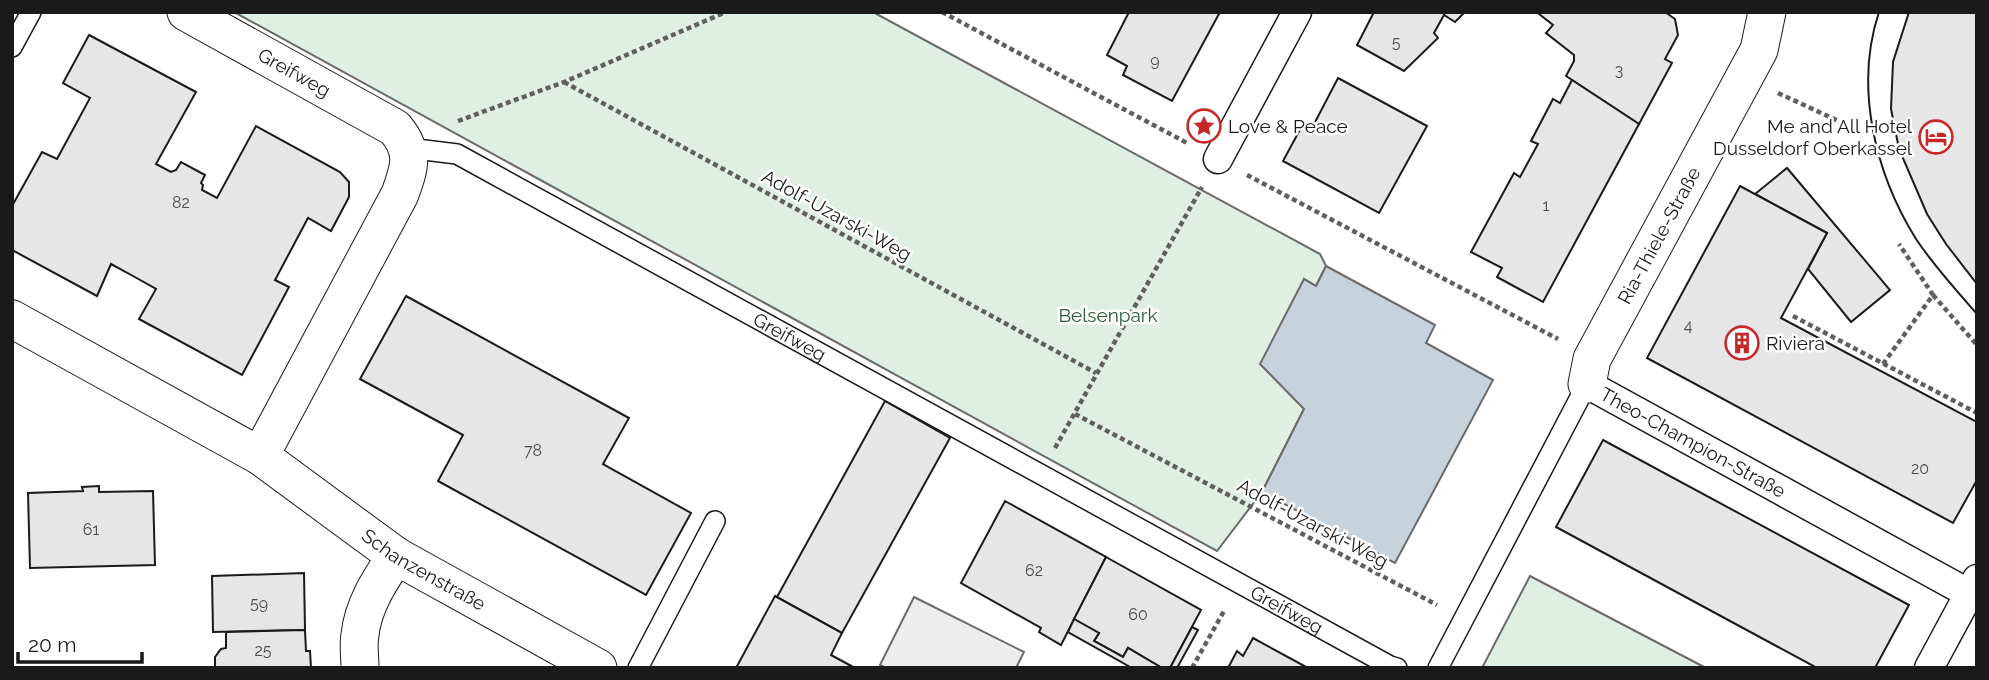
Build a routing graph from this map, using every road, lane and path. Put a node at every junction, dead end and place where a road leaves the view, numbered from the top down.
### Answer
1 (31, 12) edge
2 (186, 12) edge
3 (726, 12) edge
4 (942, 12) edge
5 (1297, 12) edge
6 (1767, 12) edge
7 (12, 47) edge
8 (1744, 78) junction
9 (564, 82) junction
10 (1847, 125) dead end
11 (408, 148) junction
12 (1218, 159) junction
13 (1899, 244) dead end
14 (1933, 295) junction
15 (1793, 316) dead end
16 (12, 319) edge
17 (1977, 345) edge
18 (1883, 364) junction
19 (1589, 372) junction
20 (1096, 373) junction
21 (1977, 413) edge
22 (1075, 415) junction
23 (260, 456) junction
24 (1041, 473) junction
25 (715, 521) dead end
26 (396, 556) junction
27 (1974, 590) edge
28 (1464, 617) junction
29 (360, 668) edge
30 (598, 668) edge
31 (638, 668) edge
32 (1397, 668) edge
33 (1438, 668) edge
34 (1929, 668) edge

1 - 7 lane
2 - 11 street, Greifweg
3 - 9 path
4 - 12 path
5 - 12 street
6 - 8 street, Ria-Thiele-Straße
8 - 10 path
8 - 19 street, Ria-Thiele-Straße
9 - 11 path
9 - 20 path, Adolf-Uzarski-Weg
11 - 23 street
11 - 24 lane, Greifweg
12 - 19 path
12 - 20 path
13 - 14 path
14 - 17 path
14 - 18 path
15 - 18 path
16 - 23 street, Schanzenstraße
18 - 21 path
19 - 27 street, Theo-Champion-Straße
19 - 28 lane, Theo-Champion-Straße
20 - 22 path
22 - 24 path
22 - 28 path, Adolf-Uzarski-Weg
23 - 26 street, Schanzenstraße
24 - 32 lane, Greifweg
25 - 31 lane
26 - 29 street
26 - 30 street, Schanzenstraße
27 - 34 street, Theo-Champion-Straße
28 - 33 lane, Theo-Champion-Straße

